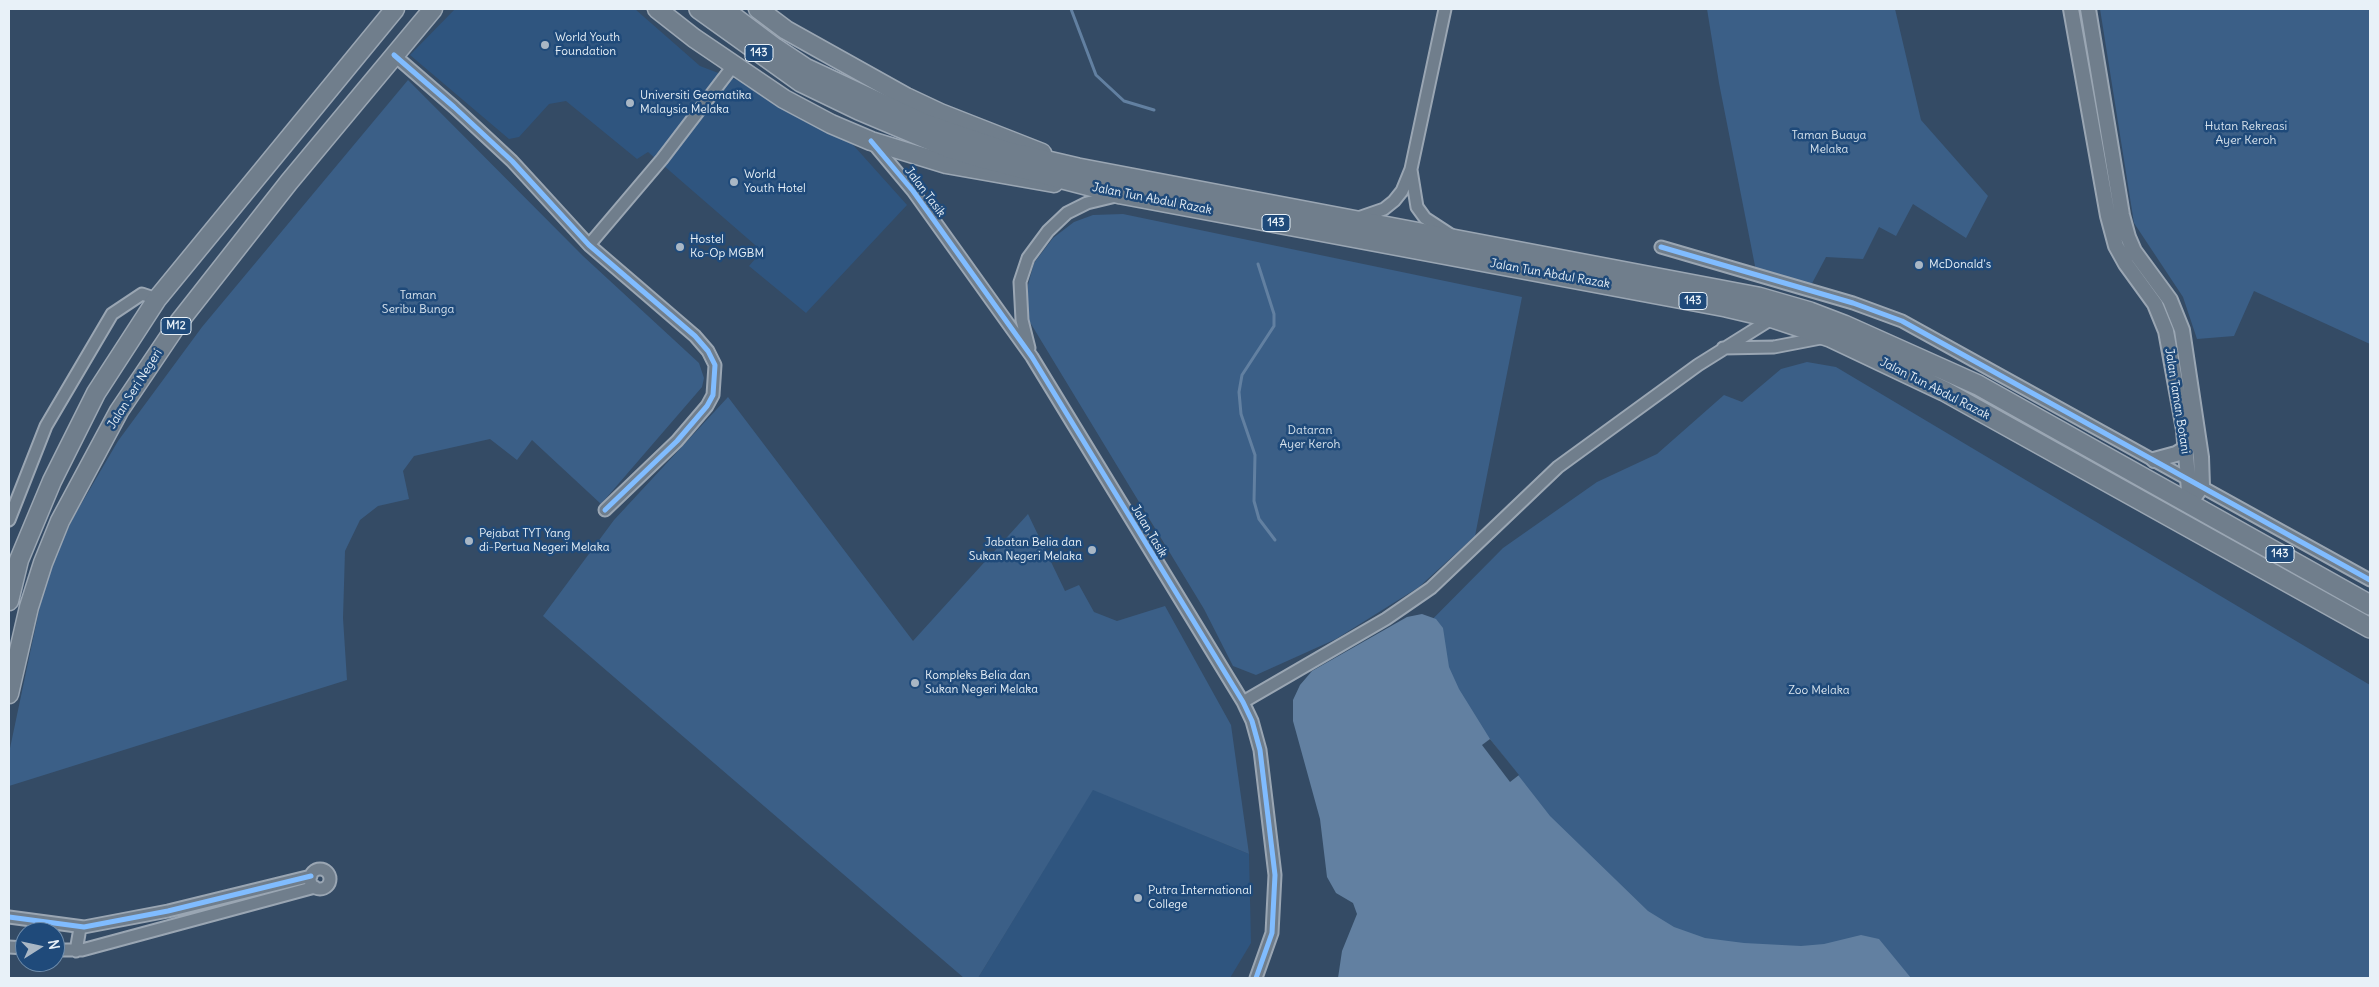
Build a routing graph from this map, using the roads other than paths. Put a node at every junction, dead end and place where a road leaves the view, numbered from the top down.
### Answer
1 (395, 9) edge
2 (433, 9) edge
3 (657, 9) edge
4 (699, 9) edge
5 (723, 9) edge
6 (758, 9) edge
7 (1445, 9) edge
8 (2071, 9) edge
9 (2088, 9) edge
10 (394, 55) junction
11 (732, 66) junction
12 (824, 85) junction
13 (871, 141) junction
14 (1411, 169) junction
15 (1079, 176) junction
16 (1121, 194) junction
17 (1351, 220) junction
18 (1461, 240) junction
19 (589, 245) junction
20 (1661, 247) dead end
21 (157, 299) junction
22 (1853, 303) junction
23 (1773, 318) junction
24 (1837, 331) junction
25 (1721, 348) junction
26 (1032, 357) junction
27 (2186, 448) junction
28 (2154, 460) junction
29 (2187, 478) junction
30 (2202, 486) junction
31 (2190, 503) junction
32 (2153, 506) junction
33 (605, 510) dead end
34 (9, 520) edge
35 (2212, 539) junction
36 (2370, 580) edge
37 (9, 601) edge
38 (2370, 606) edge
39 (2370, 628) edge
40 (9, 694) edge
41 (1243, 702) junction
42 (311, 876) junction
43 (315, 887) junction
44 (168, 911) junction
45 (178, 923) junction
46 (65, 927) edge
47 (80, 928) junction
48 (65, 950) edge
49 (76, 951) junction
50 (1256, 978) edge

1 - 21 main road, M12
2 - 10 main road, Jalan Seri Negeri / M12
3 - 11 main road
4 - 12 highway, Jalan Tun Abdul Razak / 143
5 - 12 highway, Jalan Tun Abdul Razak / 143
6 - 15 main road
7 - 14 street
8 - 27 street, Jalan Taman Botani
9 - 30 street, Jalan Taman Botani
10 - 19 street
10 - 40 main road, Jalan Seri Negeri / M12
11 - 13 main road
11 - 19 street
12 - 15 highway, Jalan Tun Abdul Razak / 143
13 - 15 main road
13 - 26 street, Jalan Tasik
14 - 17 street
14 - 18 street
15 - 16 highway, Jalan Tun Abdul Razak / 143
15 - 17 highway, Jalan Tun Abdul Razak / 143
16 - 23 highway, Jalan Tun Abdul Razak / 143
16 - 26 street, Jalan Tasik
17 - 18 highway, Jalan Tun Abdul Razak / 143
18 - 24 highway, Jalan Tun Abdul Razak / 143
19 - 33 street
20 - 22 street
21 - 34 street
21 - 37 main road, M12
22 - 24 street
22 - 28 street
23 - 24 highway, Jalan Tun Abdul Razak / 143
23 - 25 street
24 - 25 street
24 - 31 highway, Jalan Tun Abdul Razak / 143
24 - 32 highway, Jalan Tun Abdul Razak / 143
25 - 41 street
26 - 41 street, Jalan Tasik
27 - 28 street
27 - 29 street, Jalan Taman Botani
28 - 29 street
29 - 30 street
29 - 31 street, Jalan Taman Botani
30 - 31 street
30 - 36 street
31 - 32 highway
31 - 35 highway
31 - 38 highway, Jalan Tun Abdul Razak / 143
32 - 35 highway, Jalan Tun Abdul Razak / 143
35 - 39 highway, Jalan Tun Abdul Razak / 143
41 - 50 street, Jalan Tasik
42 - 43 street
42 - 43 street
42 - 44 street
43 - 45 street
44 - 45 street
44 - 47 street
45 - 49 street
46 - 47 street
47 - 49 street
48 - 49 street

